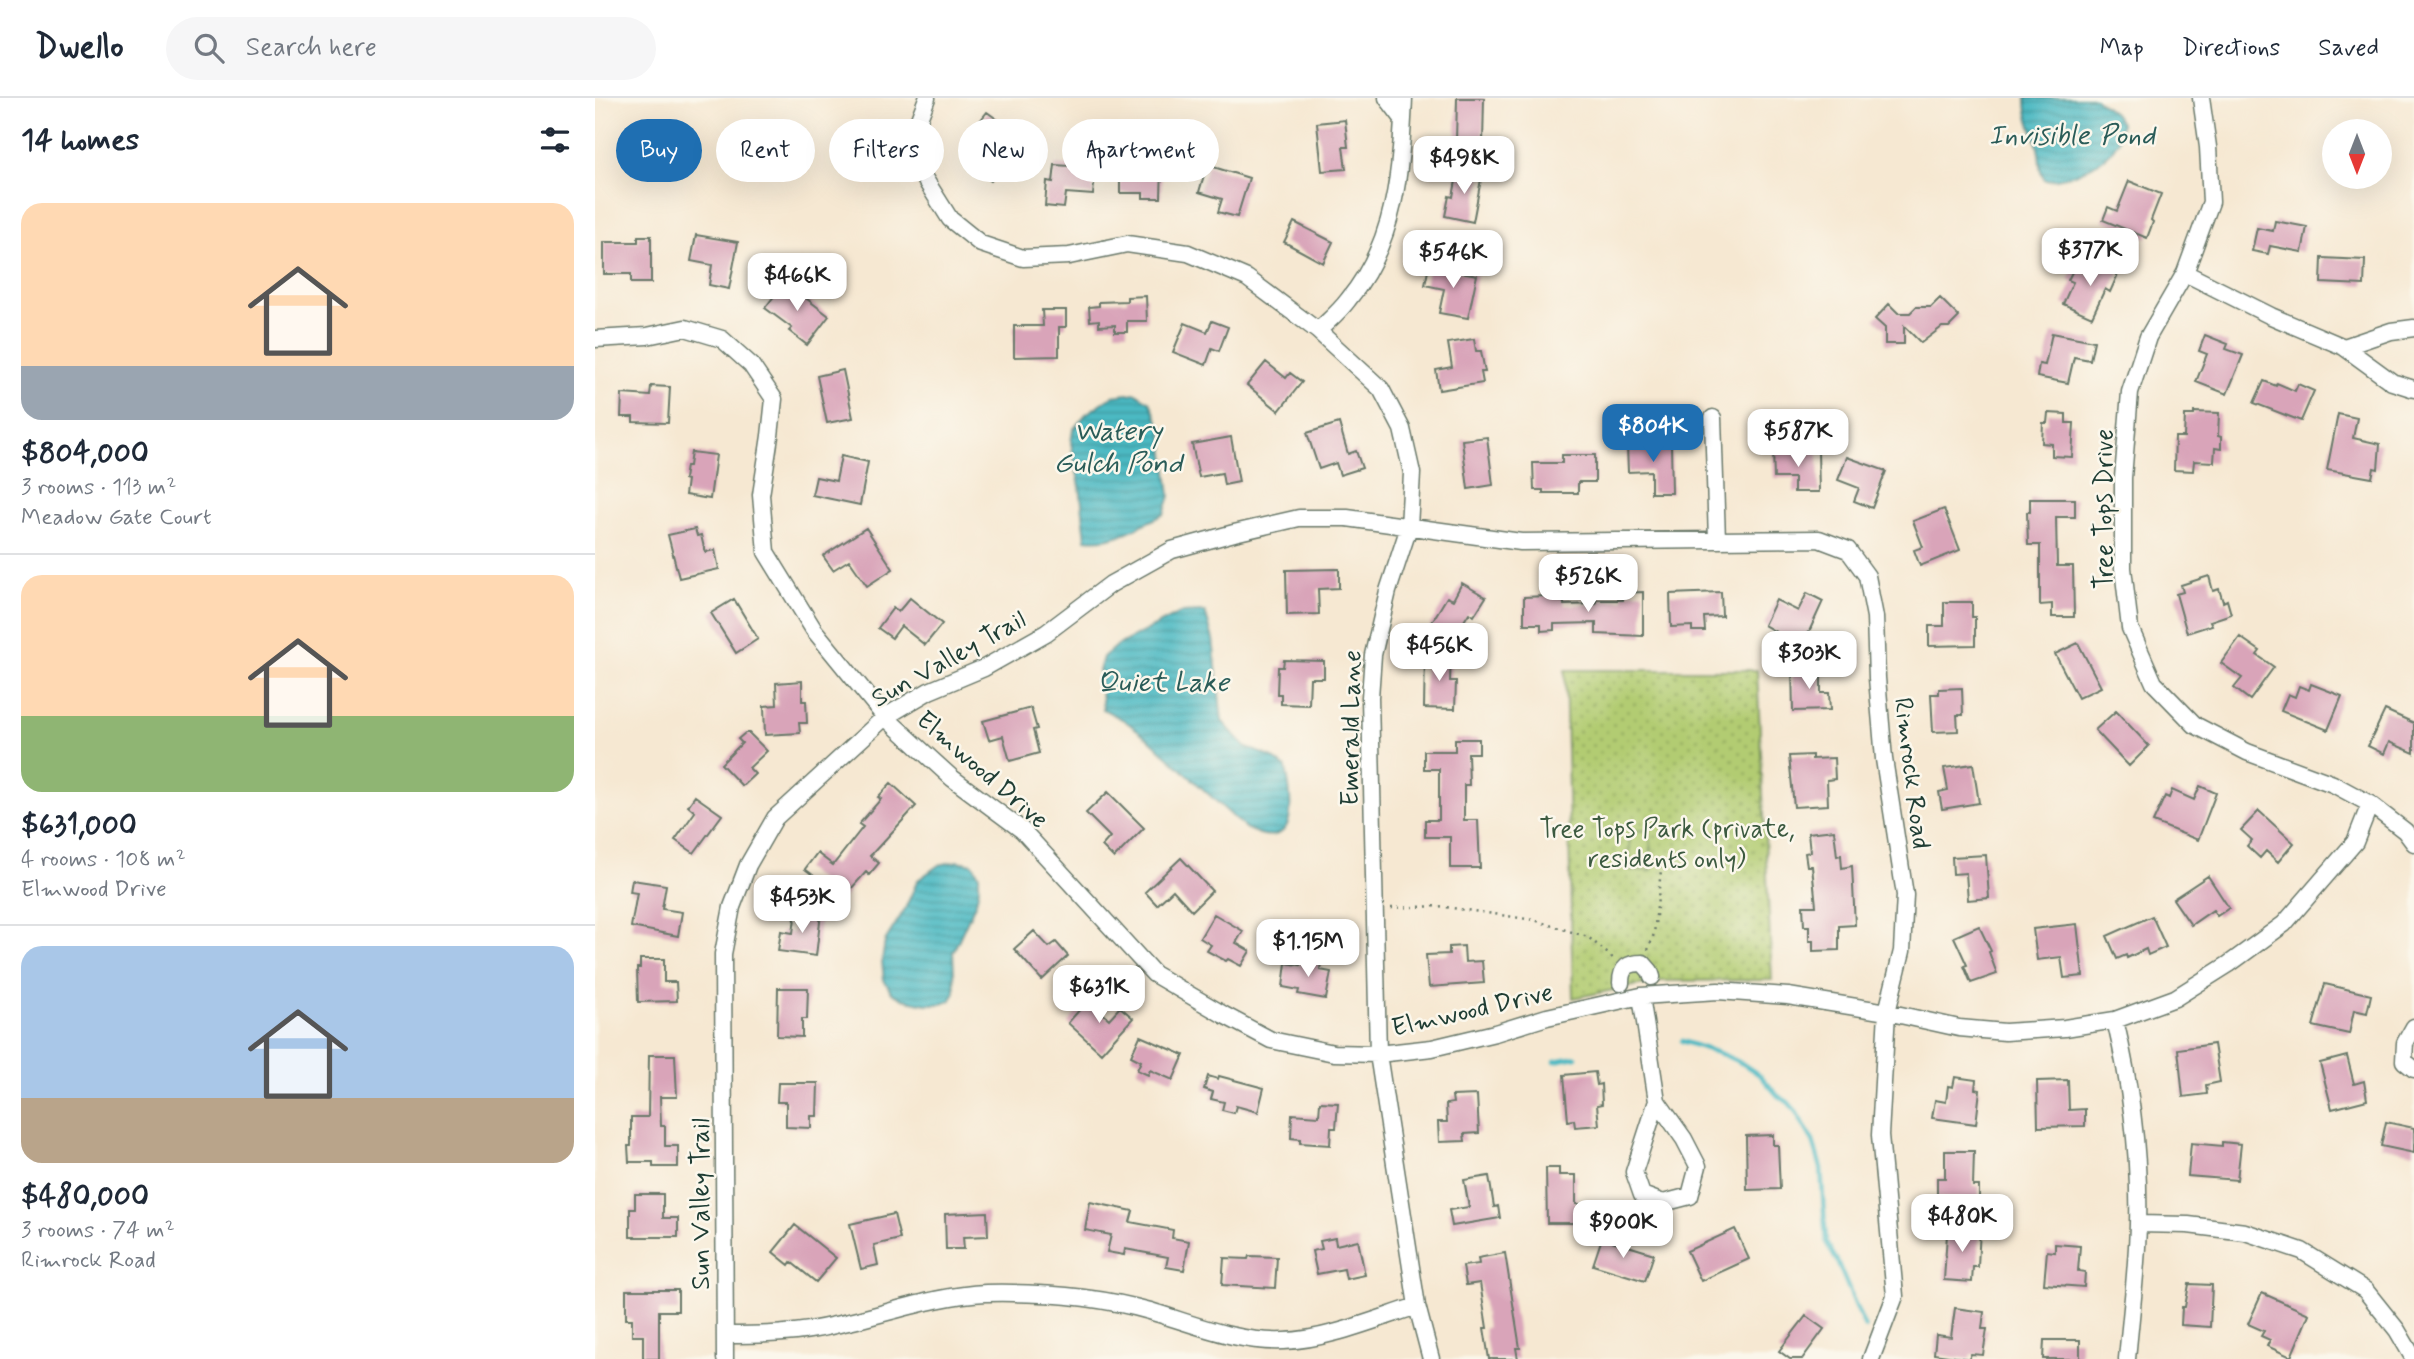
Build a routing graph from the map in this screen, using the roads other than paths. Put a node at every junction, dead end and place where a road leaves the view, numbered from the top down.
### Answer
1 (927, 98) edge
2 (1387, 98) edge
3 (1404, 98) edge
4 (2201, 98) edge
5 (1403, 119) junction
6 (2185, 273) junction
7 (2414, 328) edge
8 (1318, 331) junction
9 (595, 339) edge
10 (2344, 347) junction
11 (2414, 389) edge
12 (1713, 418) dead end
13 (1409, 527) junction
14 (1717, 540) junction
15 (885, 717) junction
16 (2370, 804) junction
17 (2414, 843) edge
18 (1647, 970) road end
19 (1622, 976) road end
20 (1641, 996) junction
21 (1887, 1012) junction
22 (2115, 1020) junction
23 (2414, 1027) edge
24 (1378, 1054) junction
25 (2414, 1069) edge
26 (1657, 1101) junction
27 (2138, 1224) junction
28 (1417, 1306) junction
29 (725, 1335) junction
30 (725, 1359) edge
31 (1431, 1359) edge
32 (1871, 1359) edge
33 (2127, 1359) edge
34 (2414, 1359) edge

1 - 8 street, Emerald Lane
2 - 5 street
3 - 5 street
4 - 6 street, Tree Tops Drive
5 - 8 street
6 - 10 street
6 - 16 street, Tree Tops Drive
7 - 10 street
8 - 13 street, Emerald Lane
9 - 15 street, Elmwood Drive
10 - 11 street
12 - 14 street
13 - 14 street, Rimrock Road
13 - 15 street, Sun Valley Trail
13 - 24 street, Emerald Lane
14 - 21 street, Rimrock Road
15 - 24 street, Elmwood Drive
15 - 29 street, Sun Valley Trail
16 - 17 street, Tree Tops Drive
16 - 22 street, Elmwood Drive
18 - 19 street
20 - 21 street, Elmwood Drive
20 - 24 street, Elmwood Drive
20 - 26 street
21 - 22 street, Elmwood Drive
21 - 32 street, Rimrock Road
22 - 27 street
23 - 25 street
24 - 28 street, Emerald Lane
26 - 26 street
27 - 33 street
27 - 34 street
28 - 29 street
28 - 31 street, Emerald Lane
29 - 30 street, Sun Valley Trail

